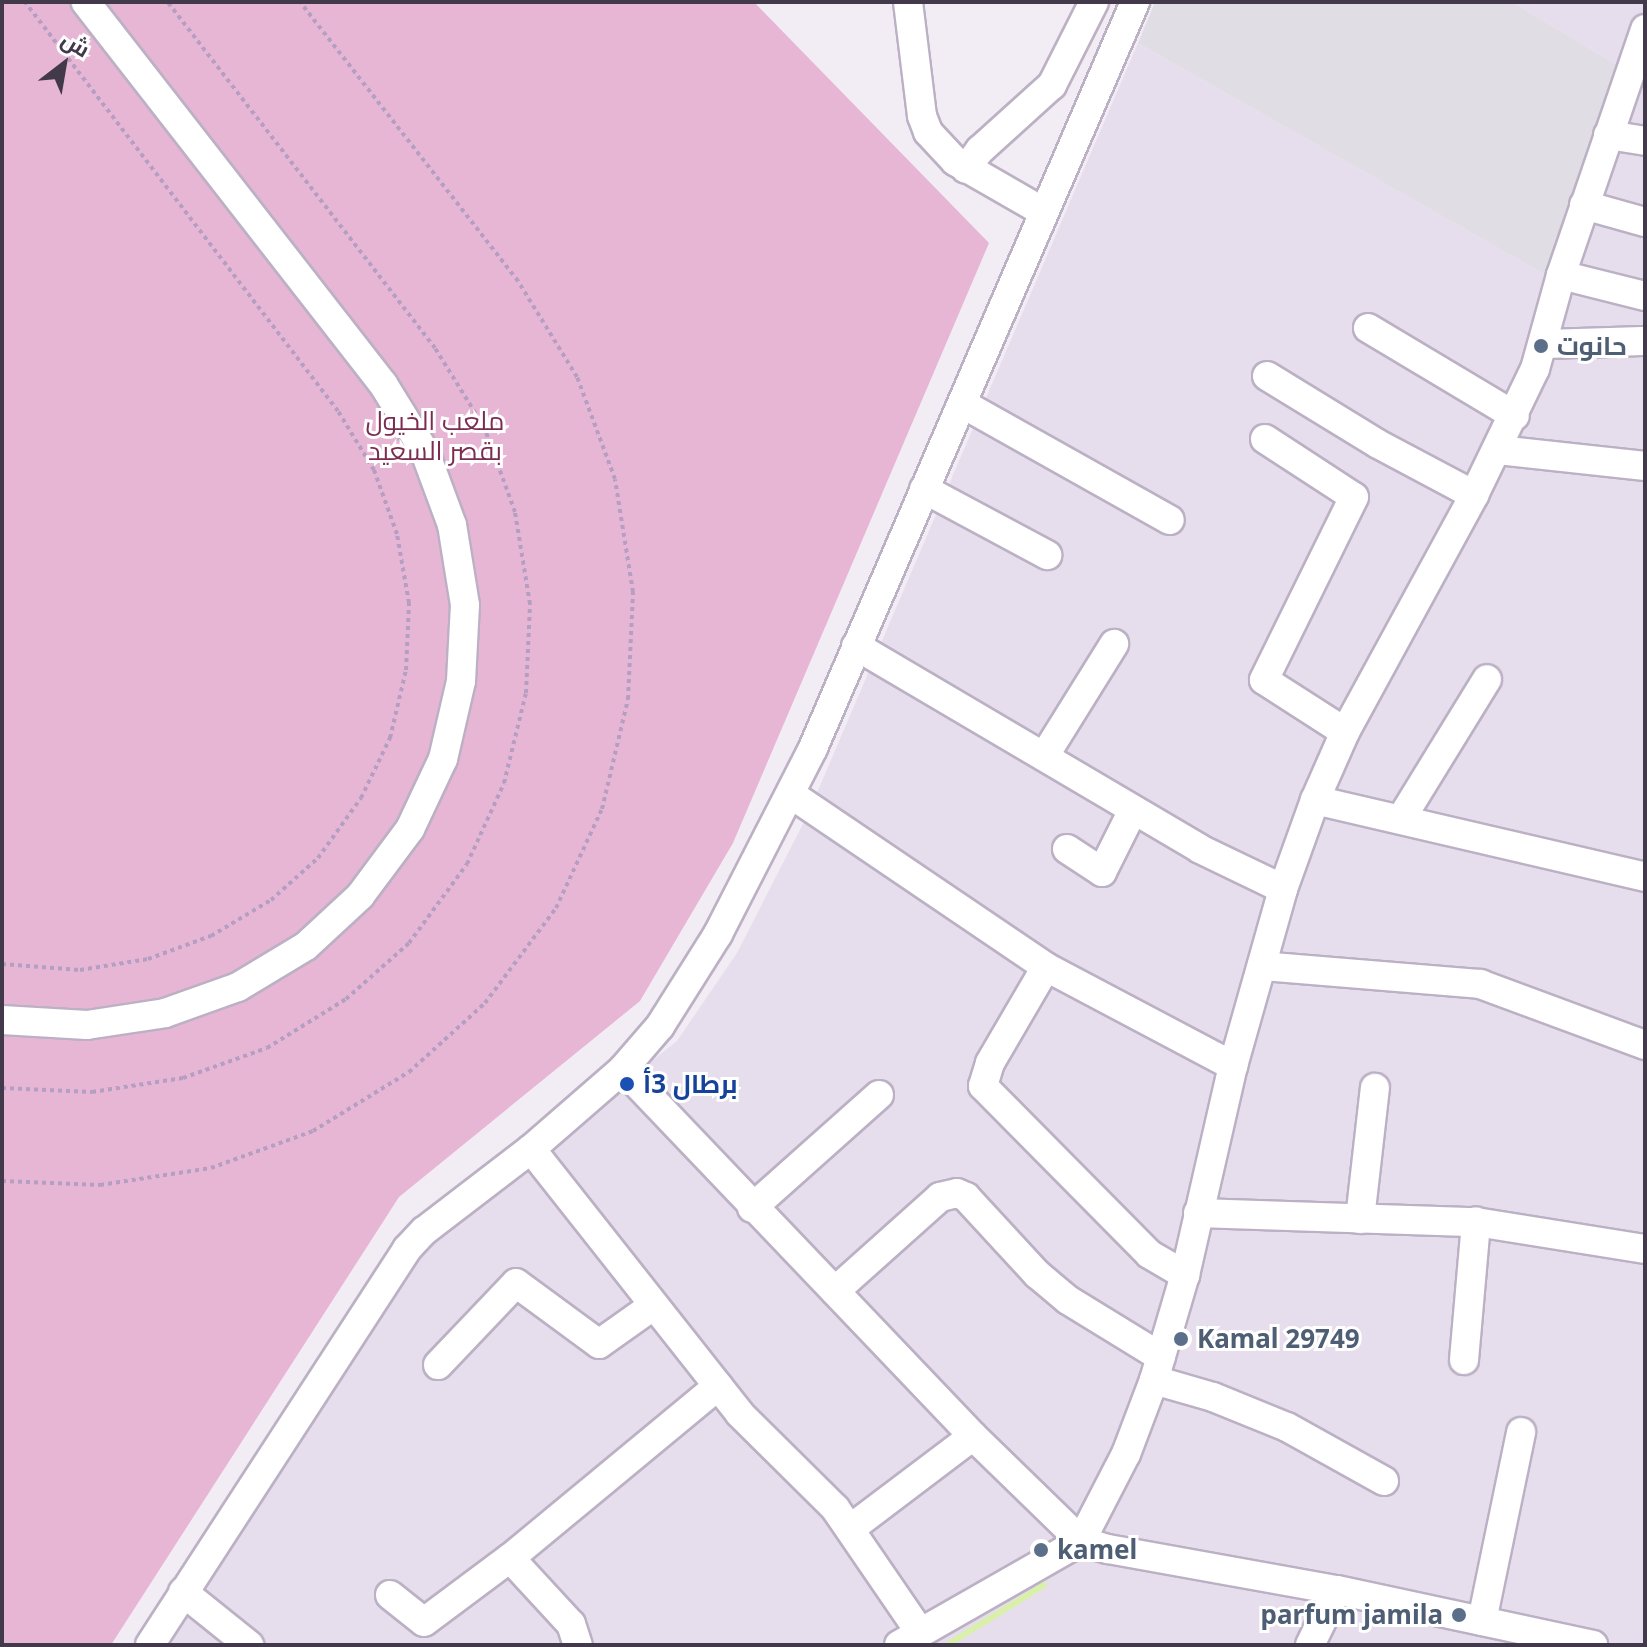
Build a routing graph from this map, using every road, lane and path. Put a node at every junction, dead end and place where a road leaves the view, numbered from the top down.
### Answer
1 (25, 2) edge
2 (86, 2) edge
3 (168, 2) edge
4 (300, 2) edge
5 (908, 2) edge
6 (1094, 2) edge
7 (1135, 2) edge
8 (1645, 29) edge
9 (1608, 135) junction
10 (1645, 141) edge
11 (966, 169) junction
12 (1584, 205) junction
13 (1042, 211) junction
14 (1645, 222) edge
15 (1561, 275) junction
16 (1645, 296) edge
17 (1368, 328) dead end
18 (1645, 341) edge
19 (1543, 344) junction
20 (1267, 376) dead end
21 (963, 404) junction
22 (1515, 416) junction
23 (1265, 439) dead end
24 (1498, 450) junction
25 (1643, 468) edge
26 (924, 489) junction
27 (1474, 495) junction
28 (1170, 520) dead end
29 (1047, 555) dead end
30 (1114, 644) dead end
31 (856, 646) junction
32 (1487, 679) dead end
33 (1345, 732) junction
34 (1045, 755) junction
35 (792, 795) junction
36 (1315, 800) junction
37 (1133, 810) junction
38 (1401, 819) junction
39 (1067, 849) dead end
40 (1645, 877) edge
41 (1283, 889) junction
42 (2, 964) edge
43 (1262, 966) junction
44 (1046, 967) junction
45 (2, 1020) edge
46 (1645, 1045) edge
47 (1233, 1066) junction
48 (623, 1069) junction
49 (2, 1088) edge
50 (1375, 1088) dead end
51 (879, 1095) dead end
52 (531, 1149) junction
53 (2, 1181) edge
54 (752, 1208) junction
55 (1198, 1213) junction
56 (1360, 1219) junction
57 (1476, 1222) junction
58 (1645, 1249) edge
59 (1185, 1275) junction
60 (835, 1291) junction
61 (654, 1305) junction
62 (1464, 1360) dead end
63 (438, 1365) dead end
64 (1158, 1369) junction
65 (718, 1386) junction
66 (1521, 1432) dead end
67 (973, 1436) junction
68 (1384, 1481) dead end
69 (850, 1529) junction
70 (1081, 1541) junction
71 (510, 1558) junction
72 (1337, 1590) junction
73 (183, 1592) junction
74 (390, 1595) dead end
75 (1482, 1621) junction
76 (910, 1638) edge
77 (150, 1645) edge
78 (249, 1645) edge
79 (578, 1645) edge
80 (1310, 1645) edge
81 (1592, 1645) edge

1 - 42 path
2 - 45 street
3 - 49 path
4 - 53 path
5 - 11 street
6 - 11 street
7 - 13 street
8 - 9 street
9 - 10 street
9 - 12 street
11 - 13 street
12 - 14 street
12 - 15 street
13 - 21 street
15 - 16 street
15 - 19 street
17 - 22 street
18 - 19 street
19 - 22 street
20 - 27 street
21 - 26 street
21 - 28 street
22 - 24 street
23 - 33 street
24 - 25 street
24 - 27 street
26 - 29 street
26 - 31 street
27 - 33 street
30 - 34 street
31 - 34 street
31 - 35 street
32 - 38 street
33 - 36 street
34 - 37 street
35 - 44 street
35 - 48 street
36 - 38 street
36 - 41 street
37 - 39 street
37 - 41 street
38 - 40 street
41 - 43 street
43 - 46 street
43 - 47 street
44 - 47 street
44 - 59 street
47 - 55 street
48 - 52 street
48 - 54 street
50 - 56 street
51 - 54 street
52 - 61 street
52 - 73 street
54 - 60 street
55 - 56 street
55 - 59 street
56 - 57 street
57 - 58 street
57 - 62 street
59 - 64 street
60 - 64 street
60 - 67 street
61 - 63 street
61 - 65 street
64 - 68 street
64 - 70 street
65 - 69 street
65 - 71 street
66 - 75 street
67 - 69 street
67 - 70 street
69 - 76 street
70 - 72 street
70 - 76 street
71 - 74 street
71 - 79 street
72 - 75 street
72 - 80 street
73 - 77 street
73 - 78 street
75 - 81 street

